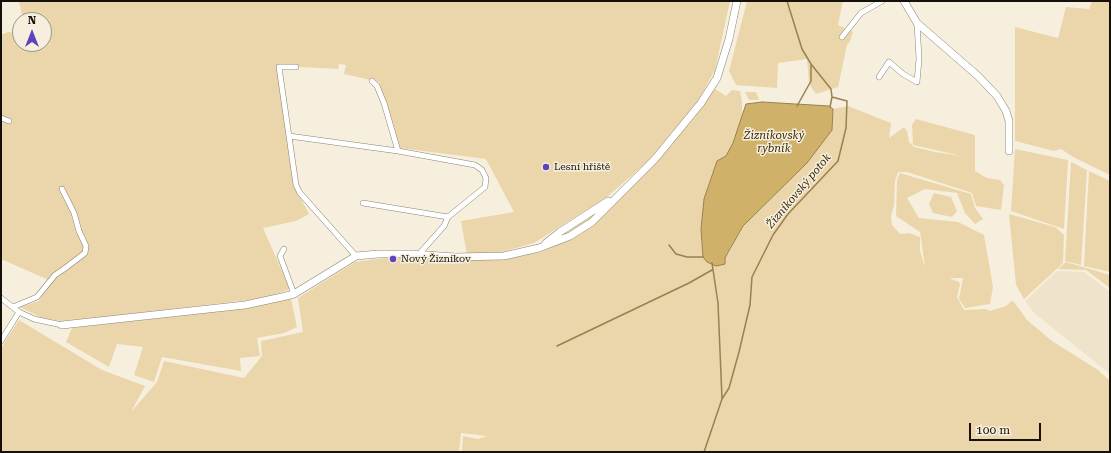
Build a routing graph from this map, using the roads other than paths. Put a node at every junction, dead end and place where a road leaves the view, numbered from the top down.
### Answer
1 (737, 1) edge
2 (882, 1) edge
3 (904, 1) edge
4 (917, 23) junction
5 (842, 37) dead end
6 (296, 67) dead end
7 (878, 77) dead end
8 (372, 81) dead end
9 (1, 118) edge
10 (9, 121) dead end
11 (289, 136) junction
12 (398, 151) junction
13 (1009, 151) dead end
14 (62, 189) dead end
15 (363, 203) dead end
16 (448, 217) junction
17 (284, 249) dead end
18 (419, 254) junction
19 (356, 256) junction
20 (294, 294) junction
21 (1, 298) edge
22 (13, 307) junction
23 (19, 312) junction
24 (62, 325) joint
25 (1, 341) edge

1 - 18 street
2 - 5 street
3 - 4 street
4 - 7 street
4 - 13 street
6 - 11 street
8 - 12 street
9 - 10 street
11 - 12 street
11 - 19 street
12 - 16 street
14 - 22 street
15 - 16 street
16 - 18 street
17 - 20 street
18 - 19 street
19 - 20 street
20 - 24 street
21 - 22 street
22 - 23 street
23 - 24 street
23 - 25 street

